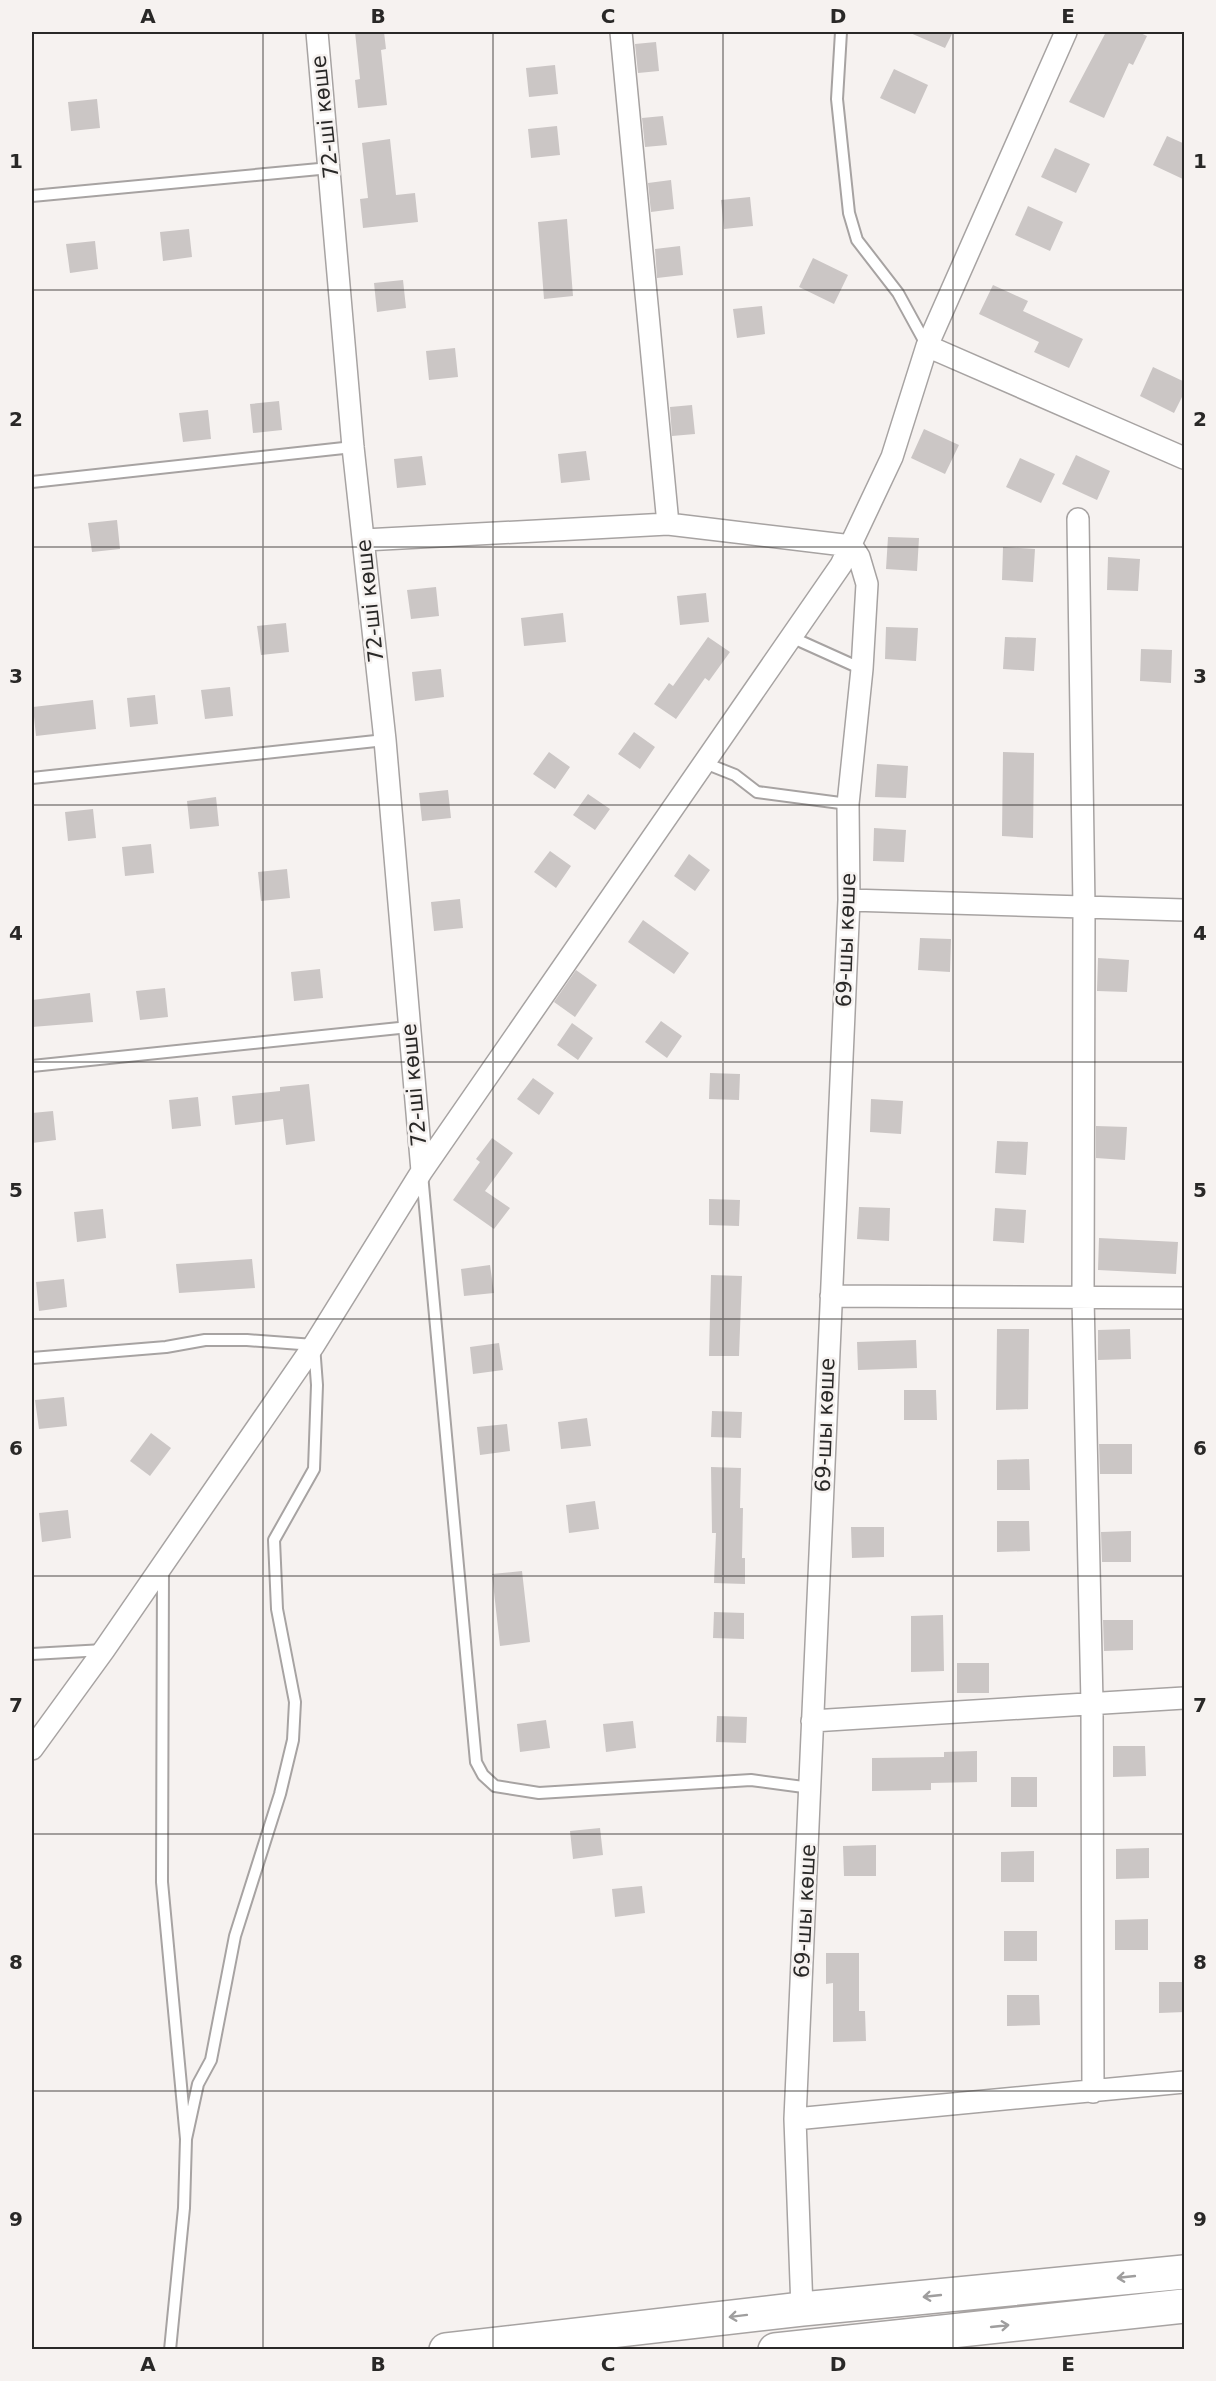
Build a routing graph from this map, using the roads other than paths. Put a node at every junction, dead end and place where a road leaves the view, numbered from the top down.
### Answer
1 (317, 32) edge
2 (621, 32) edge
3 (841, 32) edge
4 (1066, 32) edge
5 (330, 168) junction
6 (32, 196) edge
7 (927, 346) junction
8 (353, 447) junction
9 (1185, 458) edge
10 (32, 482) edge
11 (1078, 519) dead end
12 (668, 524) junction
13 (364, 540) junction
14 (852, 546) junction
15 (791, 637) junction
16 (862, 669) junction
17 (385, 740) junction
18 (705, 763) junction
19 (32, 778) edge
20 (848, 804) junction
21 (849, 900) junction
22 (1084, 907) junction
23 (1185, 910) edge
24 (409, 1027) junction
25 (32, 1066) edge
26 (422, 1171) junction
27 (831, 1296) junction
28 (1083, 1298) junction
29 (1185, 1298) edge
30 (314, 1345) junction
31 (32, 1358) edge
32 (164, 1565) junction
33 (104, 1650) junction
34 (32, 1654) edge
35 (1185, 1698) edge
36 (1092, 1703) junction
37 (812, 1721) junction
38 (32, 1749) edge
39 (811, 1788) junction
40 (1185, 2082) edge
41 (1093, 2092) junction
42 (795, 2119) junction
43 (186, 2139) junction
44 (1185, 2272) edge
45 (1185, 2306) edge
46 (802, 2309) junction
47 (171, 2349) edge
48 (446, 2349) edge
49 (775, 2349) edge

1 - 5 street, 72-ші көше
2 - 12 street
3 - 7 lane
4 - 7 street
5 - 6 lane
5 - 8 street, 72-ші көше
7 - 9 street
7 - 14 street
8 - 10 lane
8 - 13 street, 72-ші көше
11 - 22 street
12 - 13 street
12 - 14 street
13 - 17 street, 72-ші көше
14 - 15 street
14 - 16 street, 69-шы көше
15 - 16 lane
15 - 18 street
16 - 20 street, 69-шы көше
17 - 19 lane
17 - 24 street, 72-ші көше
18 - 20 lane
18 - 26 street
20 - 21 street, 69-шы көше
21 - 22 street
21 - 27 street, 69-шы көше
22 - 23 street
22 - 28 street
24 - 25 lane
24 - 26 street, 72-ші көше
26 - 30 street
26 - 39 lane
27 - 28 street
27 - 37 street, 69-шы көше
28 - 29 street
28 - 36 street
30 - 31 lane
30 - 32 street
30 - 43 lane
32 - 33 street
32 - 43 lane
33 - 34 lane
33 - 38 street
35 - 36 street
36 - 37 street
36 - 41 street
37 - 39 street, 69-шы көше
39 - 42 street, 69-шы көше
40 - 41 street
41 - 42 street
42 - 46 street, 69-шы көше
43 - 47 lane
44 -> 46 highway
49 -> 45 highway
46 -> 48 highway

